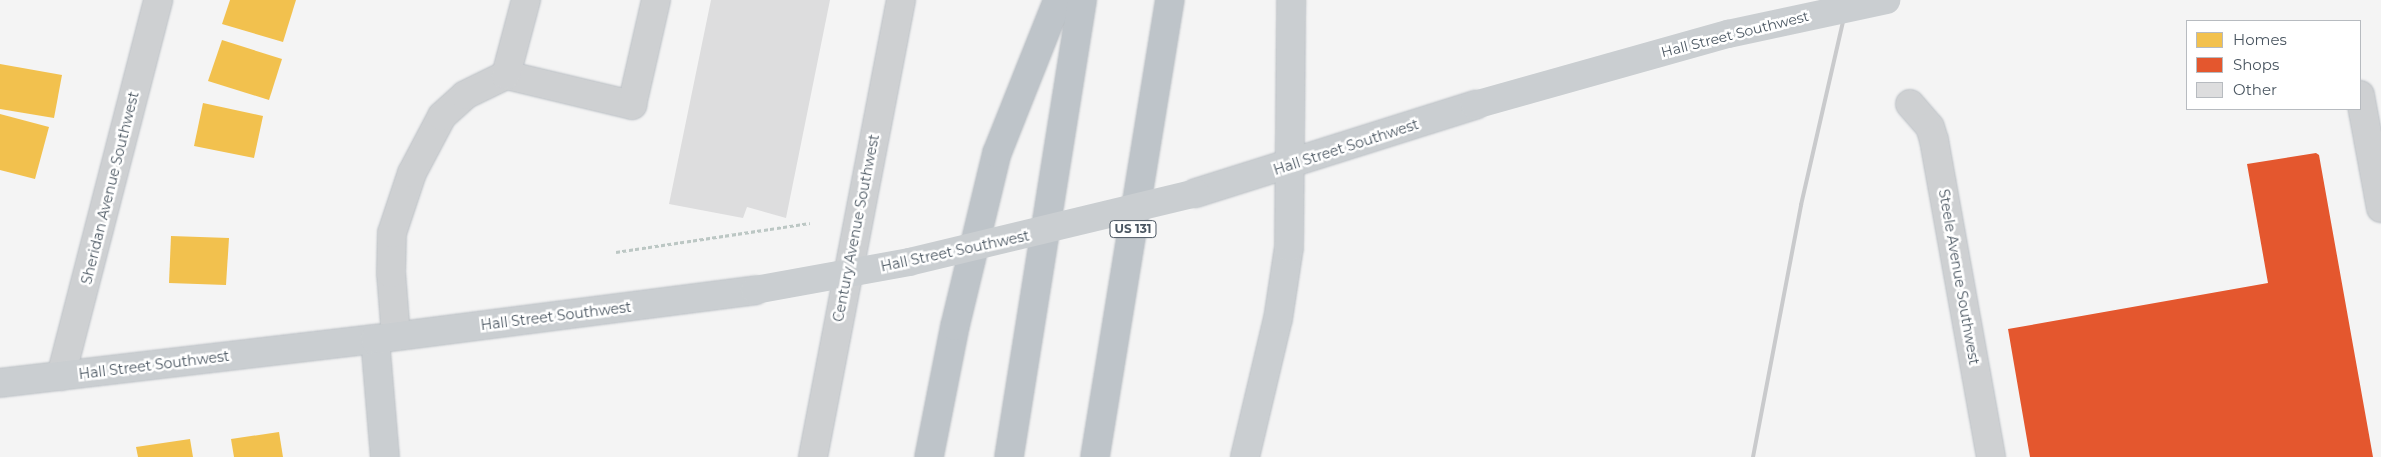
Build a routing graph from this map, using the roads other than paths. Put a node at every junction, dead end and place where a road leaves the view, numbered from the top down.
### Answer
1 (158, 0) edge
2 (526, 0) edge
3 (656, 0) edge
4 (901, 0) edge
5 (1058, 0) edge
6 (1082, 0) edge
7 (1170, 0) edge
8 (1291, 0) edge
9 (1886, 0) edge
10 (506, 76) junction
11 (2361, 100) edge
12 (1910, 104) dead end
13 (1290, 165) junction
14 (2381, 208) edge
15 (385, 338) junction
16 (61, 376) junction
17 (0, 383) edge
18 (386, 457) edge
19 (813, 457) edge
20 (929, 457) edge
21 (1009, 457) edge
22 (1095, 457) edge
23 (1245, 457) edge
24 (1992, 457) edge

1 - 16 street, Sheridan Avenue Southwest
2 - 10 street
3 - 10 street
4 - 19 street, Century Avenue Southwest
5 - 20 highway
6 - 21 highway
7 - 22 highway, US 131
8 - 13 main road
9 - 13 main road, Hall Street Southwest, bridge
10 - 15 street
11 - 14 street
12 - 24 street, Steele Avenue Southwest
13 - 15 main road, Hall Street Southwest, bridge
13 - 23 main road
15 - 16 main road, Hall Street Southwest
15 - 18 main road
16 - 17 main road, Hall Street Southwest

